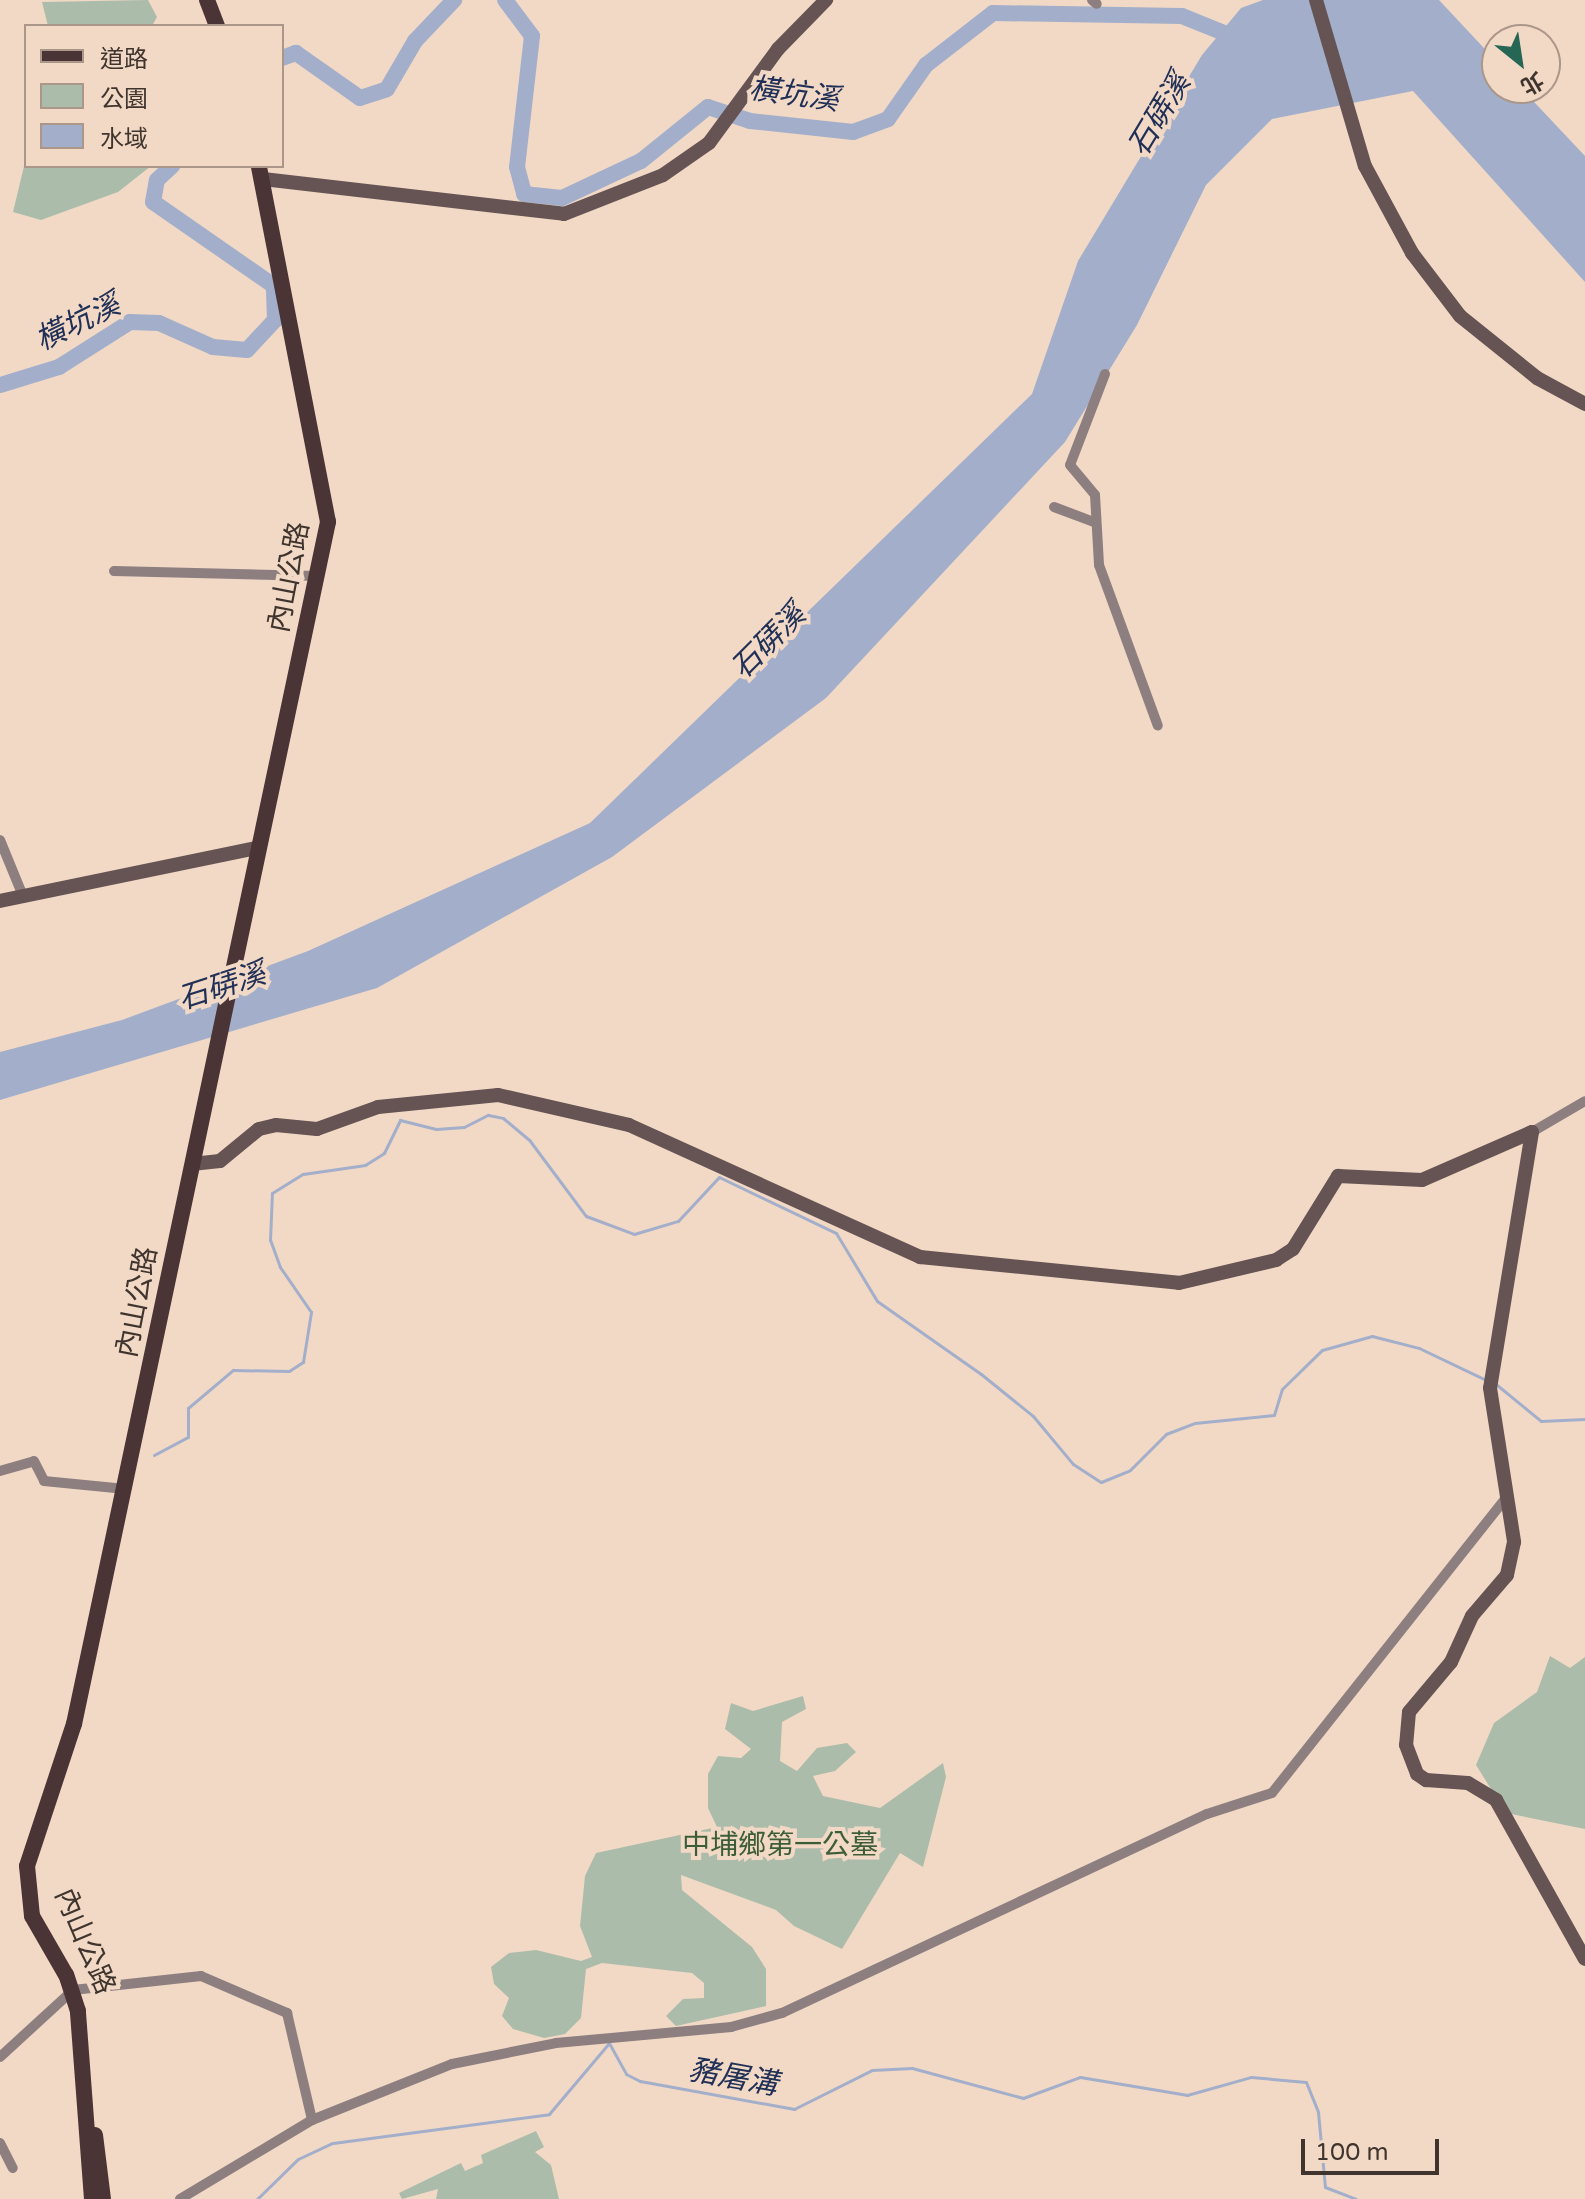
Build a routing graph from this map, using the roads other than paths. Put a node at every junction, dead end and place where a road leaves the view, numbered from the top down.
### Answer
1 (207, 0) edge
2 (826, 0) edge
3 (1316, 0) edge
4 (216, 24) edge
5 (261, 172) edge
6 (1105, 374) dead end
7 (1585, 404) edge
8 (1054, 507) dead end
9 (1094, 522) junction
10 (114, 571) dead end
11 (318, 576) junction
12 (1158, 726) dead end
13 (0, 840) edge
14 (256, 848) junction
15 (23, 896) junction
16 (0, 901) edge
17 (1585, 1101) edge
18 (1532, 1132) junction
19 (192, 1164) junction
20 (0, 1471) edge
21 (126, 1489) junction
22 (1506, 1498) junction
23 (1585, 1959) edge
24 (77, 1989) junction
25 (0, 2057) edge
26 (312, 2120) junction
27 (0, 2143) edge
28 (13, 2168) dead end
29 (92, 2199) edge
30 (103, 2199) edge
31 (180, 2199) edge

1 - 4 main road
2 - 5 street
3 - 7 street
5 - 11 main road, 內山公路
6 - 9 street
8 - 9 street
9 - 12 street
10 - 11 street
11 - 14 main road, 內山公路
13 - 15 street
14 - 15 street
14 - 19 main road, 內山公路
15 - 16 street
17 - 18 street
18 - 19 street
18 - 22 street
19 - 21 main road, 內山公路
20 - 21 street
21 - 24 main road, 內山公路
22 - 23 street
22 - 26 street
24 - 25 street
24 - 26 street
24 - 29 main road, 內山公路
24 - 30 main road, 內山公路
26 - 31 street
27 - 28 street

